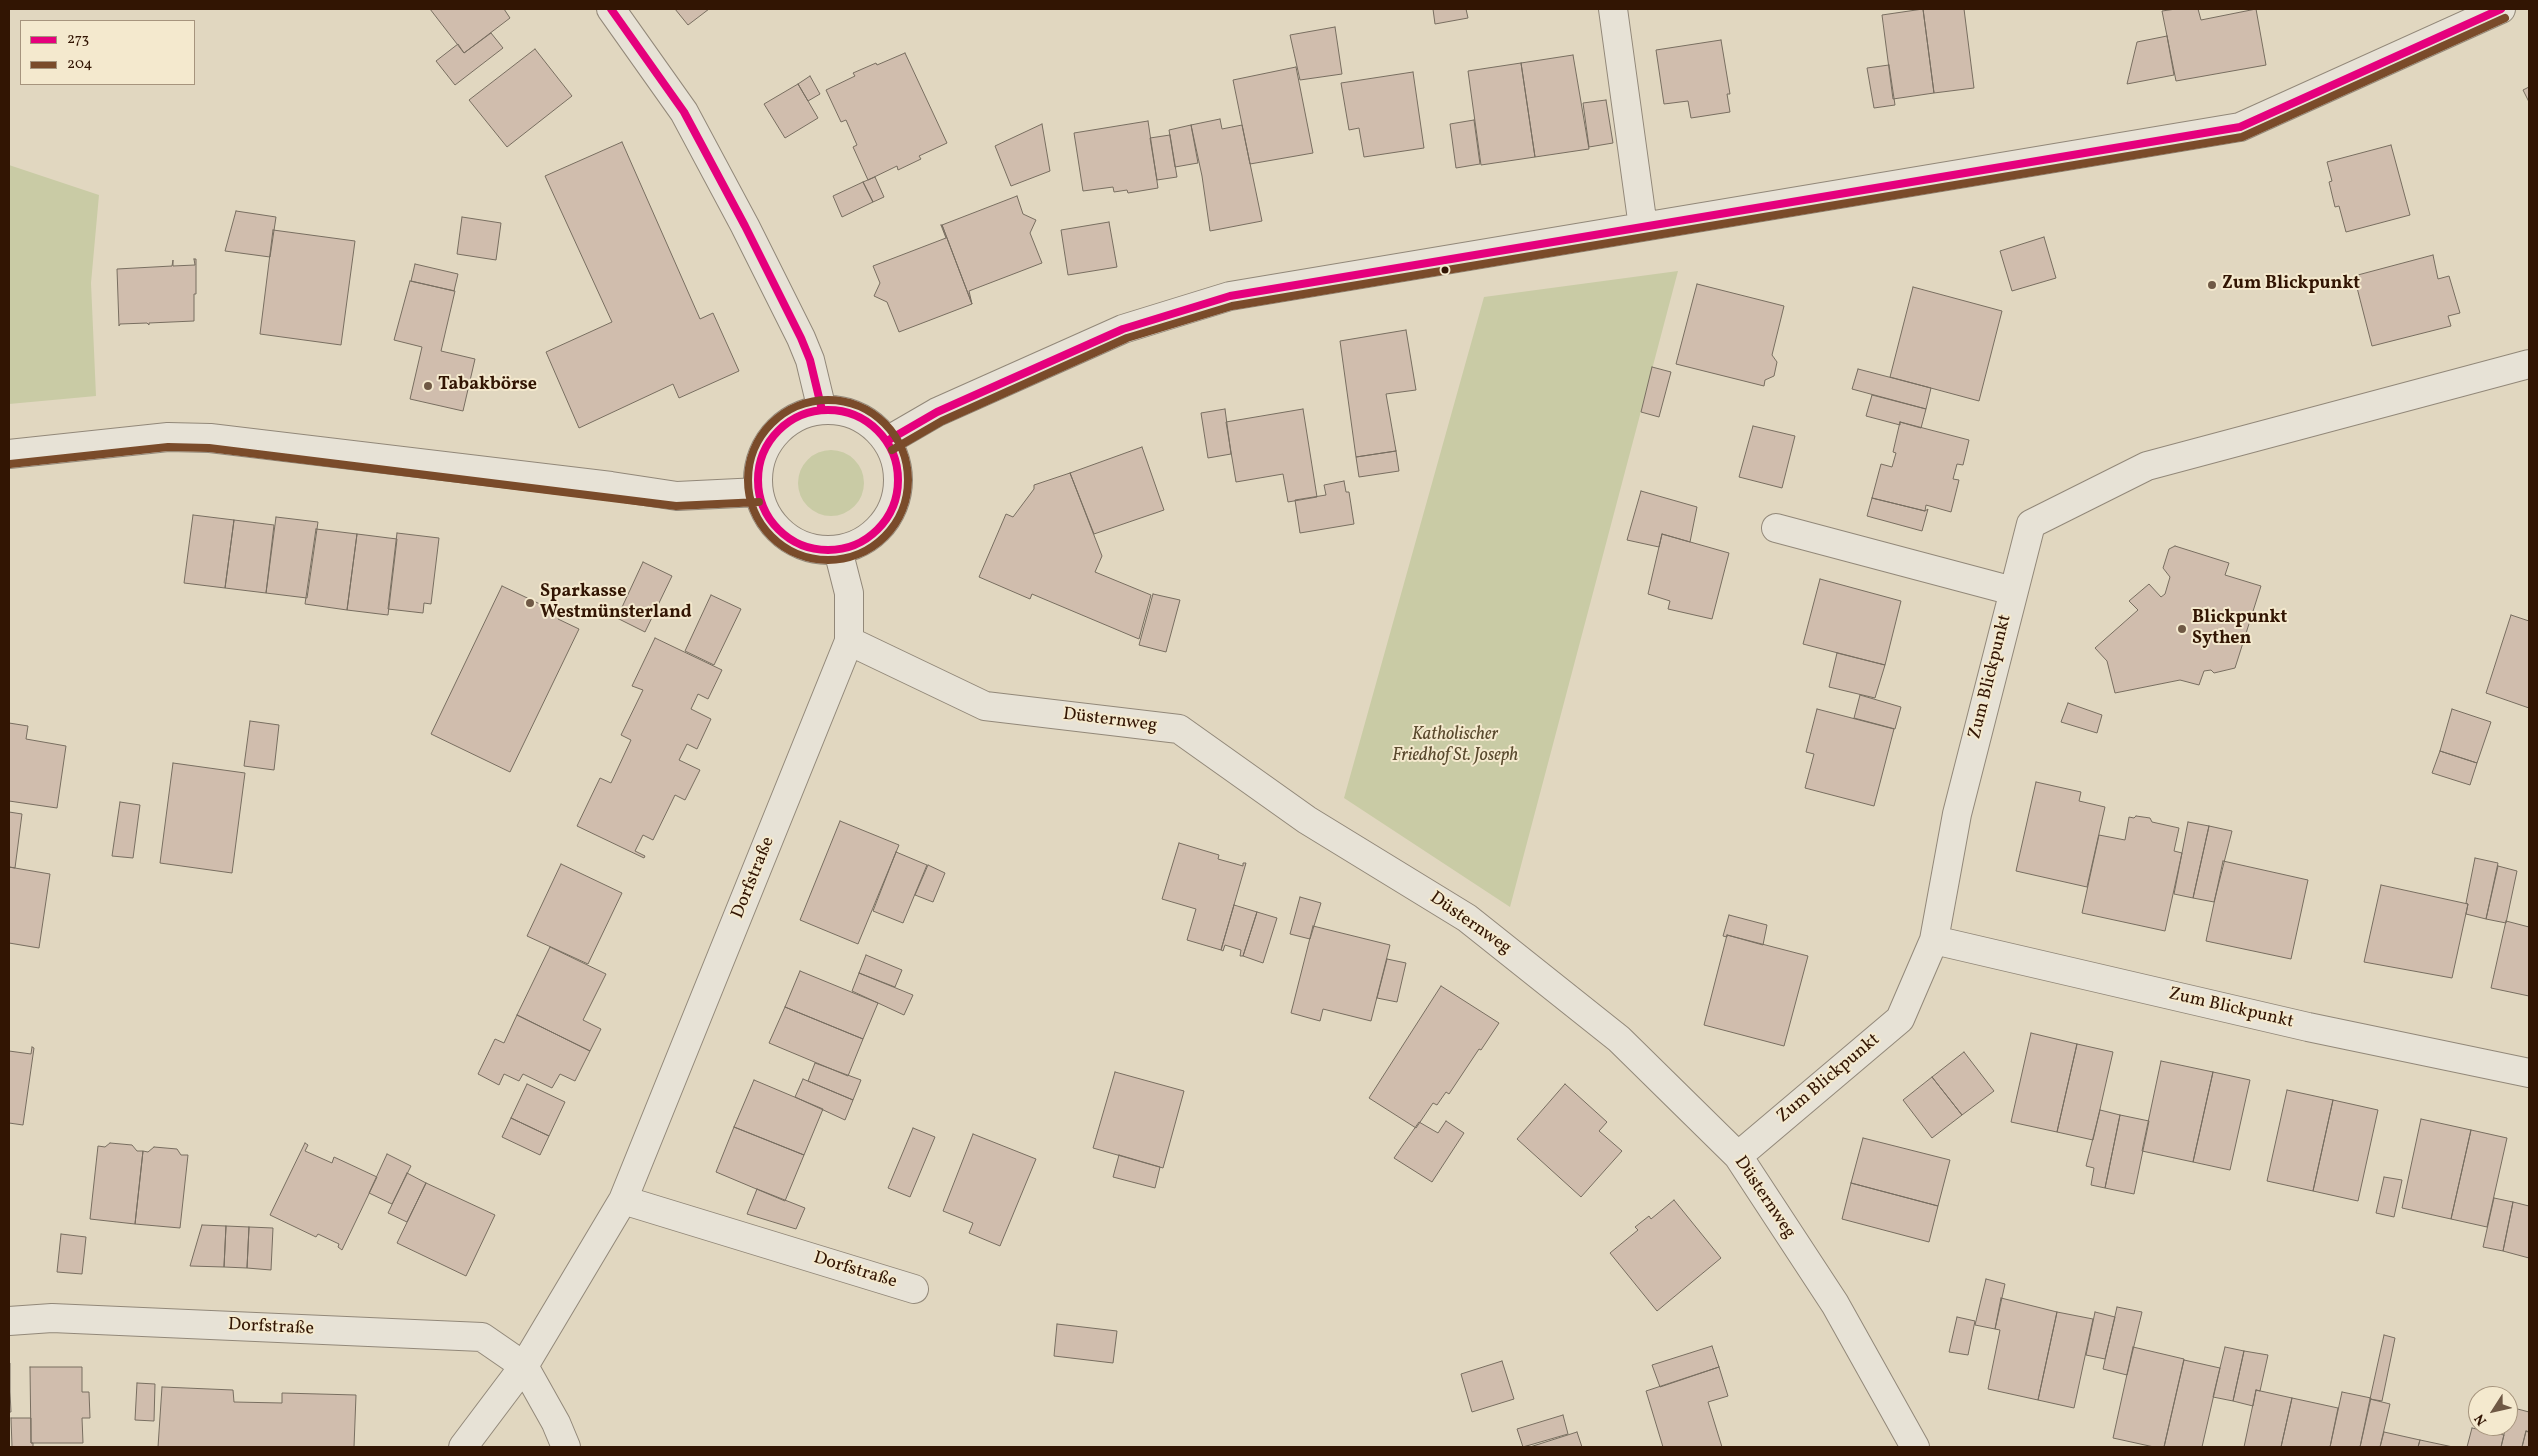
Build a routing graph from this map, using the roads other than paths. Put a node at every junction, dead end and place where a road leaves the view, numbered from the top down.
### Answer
1 (611, 9) edge
2 (1613, 9) edge
3 (2501, 9) edge
4 (1643, 227) junction
5 (2529, 364) edge
6 (822, 410) junction
7 (887, 441) junction
8 (9, 454) edge
9 (759, 492) junction
10 (1776, 528) dead end
11 (838, 550) junction
12 (2013, 591) junction
13 (849, 641) junction
14 (1934, 940) junction
15 (2529, 1073) edge
16 (1738, 1156) junction
17 (623, 1200) junction
18 (914, 1289) dead end
19 (9, 1322) edge
20 (524, 1366) junction
21 (463, 1447) edge
22 (566, 1447) edge
23 (1916, 1447) edge

1 - 6 street
2 - 4 street
3 - 4 street
4 - 7 street
5 - 12 street, Zum Blickpunkt
6 - 7 street
6 - 9 street
7 - 11 street
8 - 9 street
9 - 11 street
10 - 12 street, Zum Blickpunkt
11 - 13 street, Dorfstraße
12 - 14 street, Zum Blickpunkt
13 - 16 street, Düsternweg
13 - 17 street, Dorfstraße
14 - 15 street, Zum Blickpunkt
14 - 16 street, Zum Blickpunkt
16 - 23 street, Düsternweg
17 - 18 street, Dorfstraße
17 - 20 street, Dorfstraße
19 - 20 street, Dorfstraße
20 - 21 street, Dorfstraße
20 - 22 street

